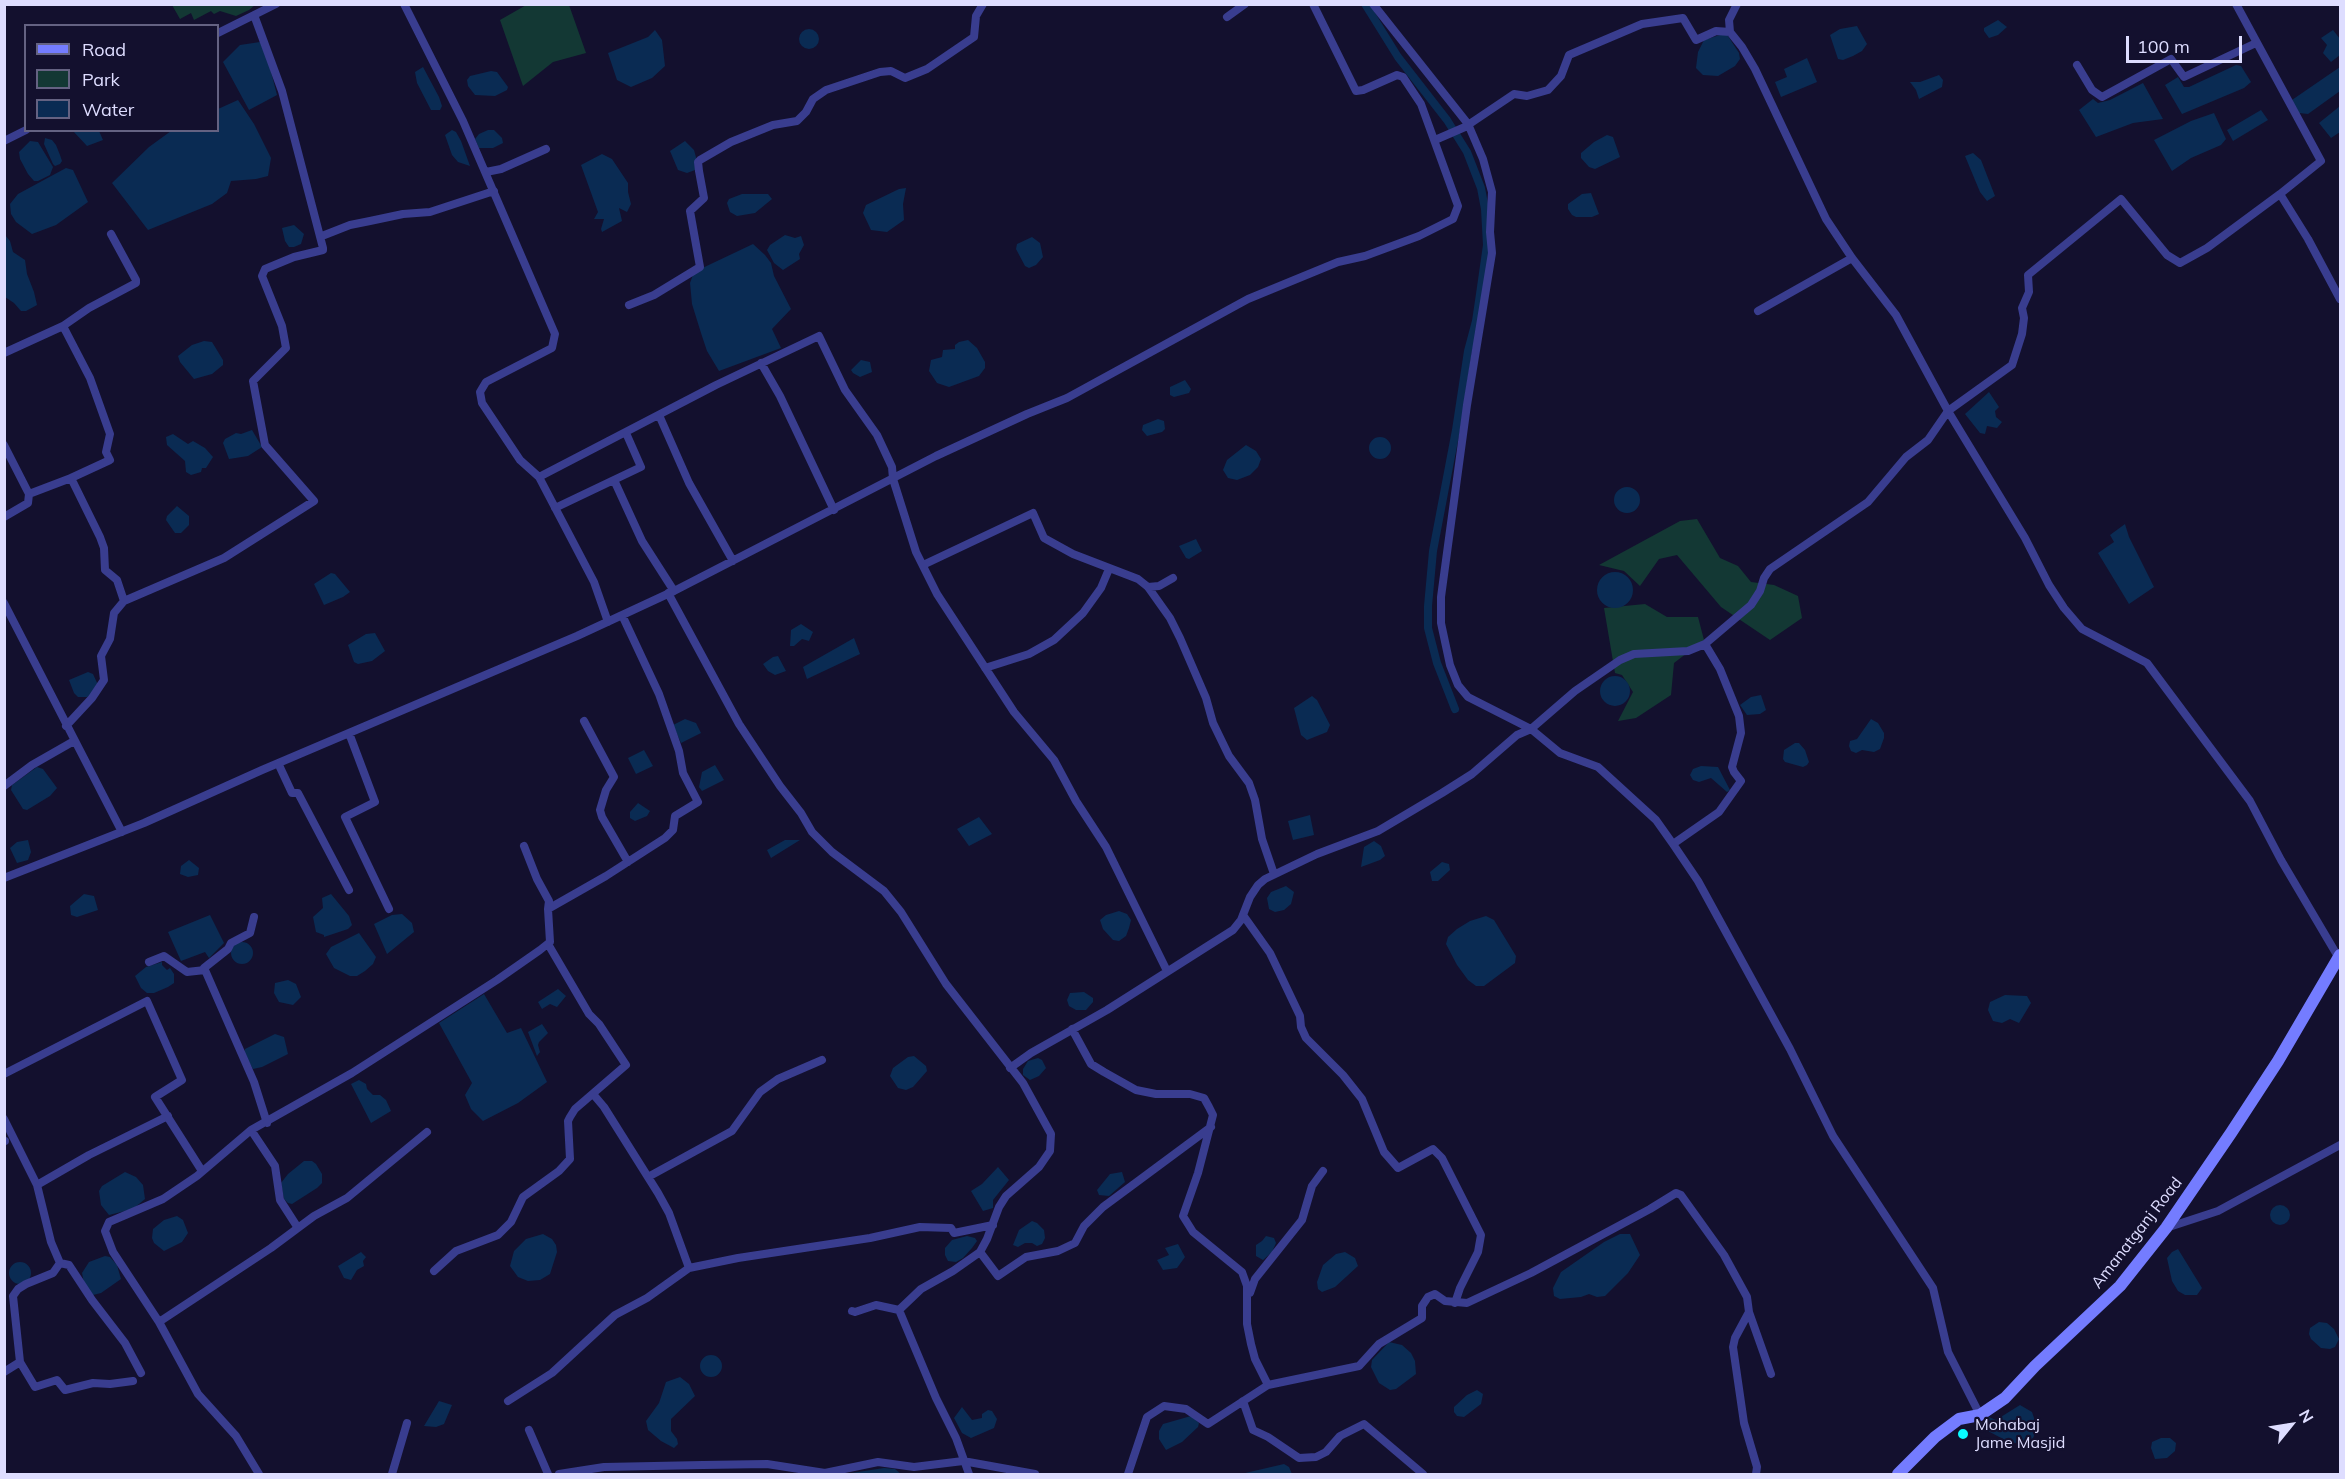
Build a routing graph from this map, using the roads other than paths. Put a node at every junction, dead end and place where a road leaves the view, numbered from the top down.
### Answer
1 (276, 4) edge
2 (404, 4) edge
3 (983, 4) edge
4 (1245, 4) edge
5 (1312, 4) edge
6 (1372, 4) edge
7 (1737, 4) edge
8 (2236, 4) edge
9 (254, 15) junction
10 (1227, 17) dead end
11 (219, 32) edge
12 (1730, 32) junction
13 (2256, 43) junction
14 (2077, 65) dead end
15 (1466, 125) junction
16 (24, 131) edge
17 (1435, 140) junction
18 (4, 141) edge
19 (546, 149) dead end
20 (486, 172) junction
21 (494, 191) junction
22 (2280, 194) junction
23 (111, 234) dead end
24 (322, 236) junction
25 (1852, 258) junction
26 (2340, 299) edge
27 (629, 305) dead end
28 (1758, 311) dead end
29 (63, 326) junction
30 (4, 353) edge
31 (761, 363) junction
32 (1948, 411) junction
33 (659, 415) junction
34 (626, 433) junction
35 (4, 445) edge
36 (539, 477) junction
37 (71, 478) junction
38 (893, 479) junction
39 (614, 480) junction
40 (29, 494) junction
41 (555, 508) junction
42 (834, 510) junction
43 (4, 517) edge
44 (733, 561) junction
45 (923, 565) junction
46 (1109, 569) junction
47 (1173, 578) dead end
48 (1148, 587) junction
49 (671, 592) junction
50 (124, 601) junction
51 (4, 603) edge
52 (622, 615) junction
53 (608, 621) junction
54 (1705, 644) junction
55 (985, 668) junction
56 (584, 721) dead end
57 (66, 726) junction
58 (1531, 729) junction
59 (349, 733) junction
60 (74, 741) junction
61 (279, 763) junction
62 (4, 786) edge
63 (122, 832) junction
64 (1673, 844) junction
65 (524, 846) dead end
66 (628, 862) junction
67 (1274, 874) junction
68 (4, 878) edge
69 (349, 890) dead end
70 (389, 909) dead end
71 (549, 909) junction
72 (1243, 915) junction
73 (254, 918) dead end
74 (548, 944) junction
75 (2340, 957) edge
76 (149, 962) dead end
77 (204, 968) junction
78 (1167, 971) junction
79 (1072, 1029) junction
80 (822, 1060) dead end
81 (1010, 1068) junction
82 (4, 1074) edge
83 (593, 1094) junction
84 (168, 1116) junction
85 (4, 1119) edge
86 (267, 1123) junction
87 (1210, 1127) junction
88 (251, 1130) junction
89 (428, 1132) dead end
90 (2340, 1145) edge
91 (202, 1171) junction
92 (1323, 1171) dead end
93 (648, 1177) junction
94 (37, 1185) junction
95 (993, 1225) junction
96 (298, 1228) junction
97 (2166, 1228) junction
98 (980, 1252) junction
99 (60, 1263) junction
100 (689, 1268) junction
101 (435, 1271) dead end
102 (1455, 1303) junction
103 (1246, 1305) junction
104 (899, 1310) junction
105 (852, 1311) dead end
106 (1749, 1312) junction
107 (159, 1322) junction
108 (20, 1362) junction
109 (4, 1372) edge
110 (141, 1373) dead end
111 (1771, 1374) dead end
112 (133, 1381) dead end
113 (1268, 1385) junction
114 (508, 1401) dead end
115 (1243, 1401) junction
116 (1980, 1415) junction
117 (407, 1423) dead end
118 (529, 1430) dead end
119 (963, 1461) junction
120 (608, 1471) edge
121 (915, 1471) edge
122 (259, 1474) edge
123 (392, 1474) edge
124 (548, 1474) edge
125 (558, 1474) edge
126 (969, 1474) edge
127 (1035, 1474) edge
128 (1128, 1474) edge
129 (1423, 1474) edge
130 (1756, 1474) edge
131 (1898, 1474) edge

1 - 9 street
2 - 20 street
3 - 27 street
4 - 10 street
5 - 17 street
6 - 15 street
7 - 12 street
8 - 13 street
9 - 11 street
9 - 24 street
12 - 15 street
12 - 25 street
13 - 14 street
13 - 22 street
15 - 17 street
15 - 58 street
16 - 18 street
17 - 38 street
19 - 20 street
20 - 21 street
21 - 24 street
21 - 36 street
22 - 26 street
22 - 32 street
23 - 29 street
24 - 50 street
25 - 28 street
25 - 32 street
29 - 30 street
29 - 37 street
31 - 33 street
31 - 38 street
31 - 42 street
32 - 54 street
32 - 75 street
33 - 34 street
33 - 44 street
34 - 36 street
34 - 39 street
35 - 40 street
36 - 41 street
37 - 40 street
37 - 50 street
38 - 42 street
38 - 45 street
39 - 41 street
39 - 49 street
40 - 43 street
41 - 53 street
42 - 44 street
44 - 49 street
45 - 46 street
45 - 55 street
46 - 48 street
46 - 55 street
47 - 48 street
48 - 67 street
49 - 52 street
49 - 81 street
50 - 57 street
51 - 57 street
52 - 53 street
52 - 66 street
53 - 59 street
54 - 58 street
54 - 64 street
55 - 78 street
56 - 66 street
57 - 60 street
58 - 64 street
58 - 67 street
59 - 61 street
59 - 70 street
60 - 62 street
60 - 63 street
61 - 63 street
61 - 69 street
63 - 68 street
64 - 116 street
65 - 71 street
66 - 71 street
67 - 72 street
71 - 74 street
72 - 78 street
72 - 102 street
73 - 77 street
74 - 83 street
74 - 86 street
75 - 97 main road, Amanatganj Road
76 - 77 street
77 - 86 street
78 - 79 street
79 - 81 street
79 - 87 street
80 - 93 street
81 - 95 street
82 - 84 street
83 - 93 street
83 - 101 street
84 - 91 street
84 - 94 street
85 - 94 street
86 - 88 street
87 - 98 street
87 - 103 street
88 - 91 street
88 - 96 street
89 - 96 street
90 - 97 street
91 - 107 street
92 - 103 street
93 - 100 street
94 - 99 street
95 - 98 street
95 - 100 street
96 - 107 street
97 - 116 main road, Amanatganj Road
98 - 104 street
99 - 108 street
99 - 110 street
100 - 114 street
102 - 106 street
102 - 113 street
103 - 113 street
104 - 105 street
104 - 119 street
106 - 111 street
106 - 130 street
107 - 122 street
108 - 109 street
108 - 112 street
113 - 115 street
115 - 128 street
115 - 129 street
116 - 131 main road, Amanatganj Road
117 - 123 street
118 - 124 street
119 - 121 street
119 - 126 street
119 - 127 street
120 - 121 street
120 - 125 street

